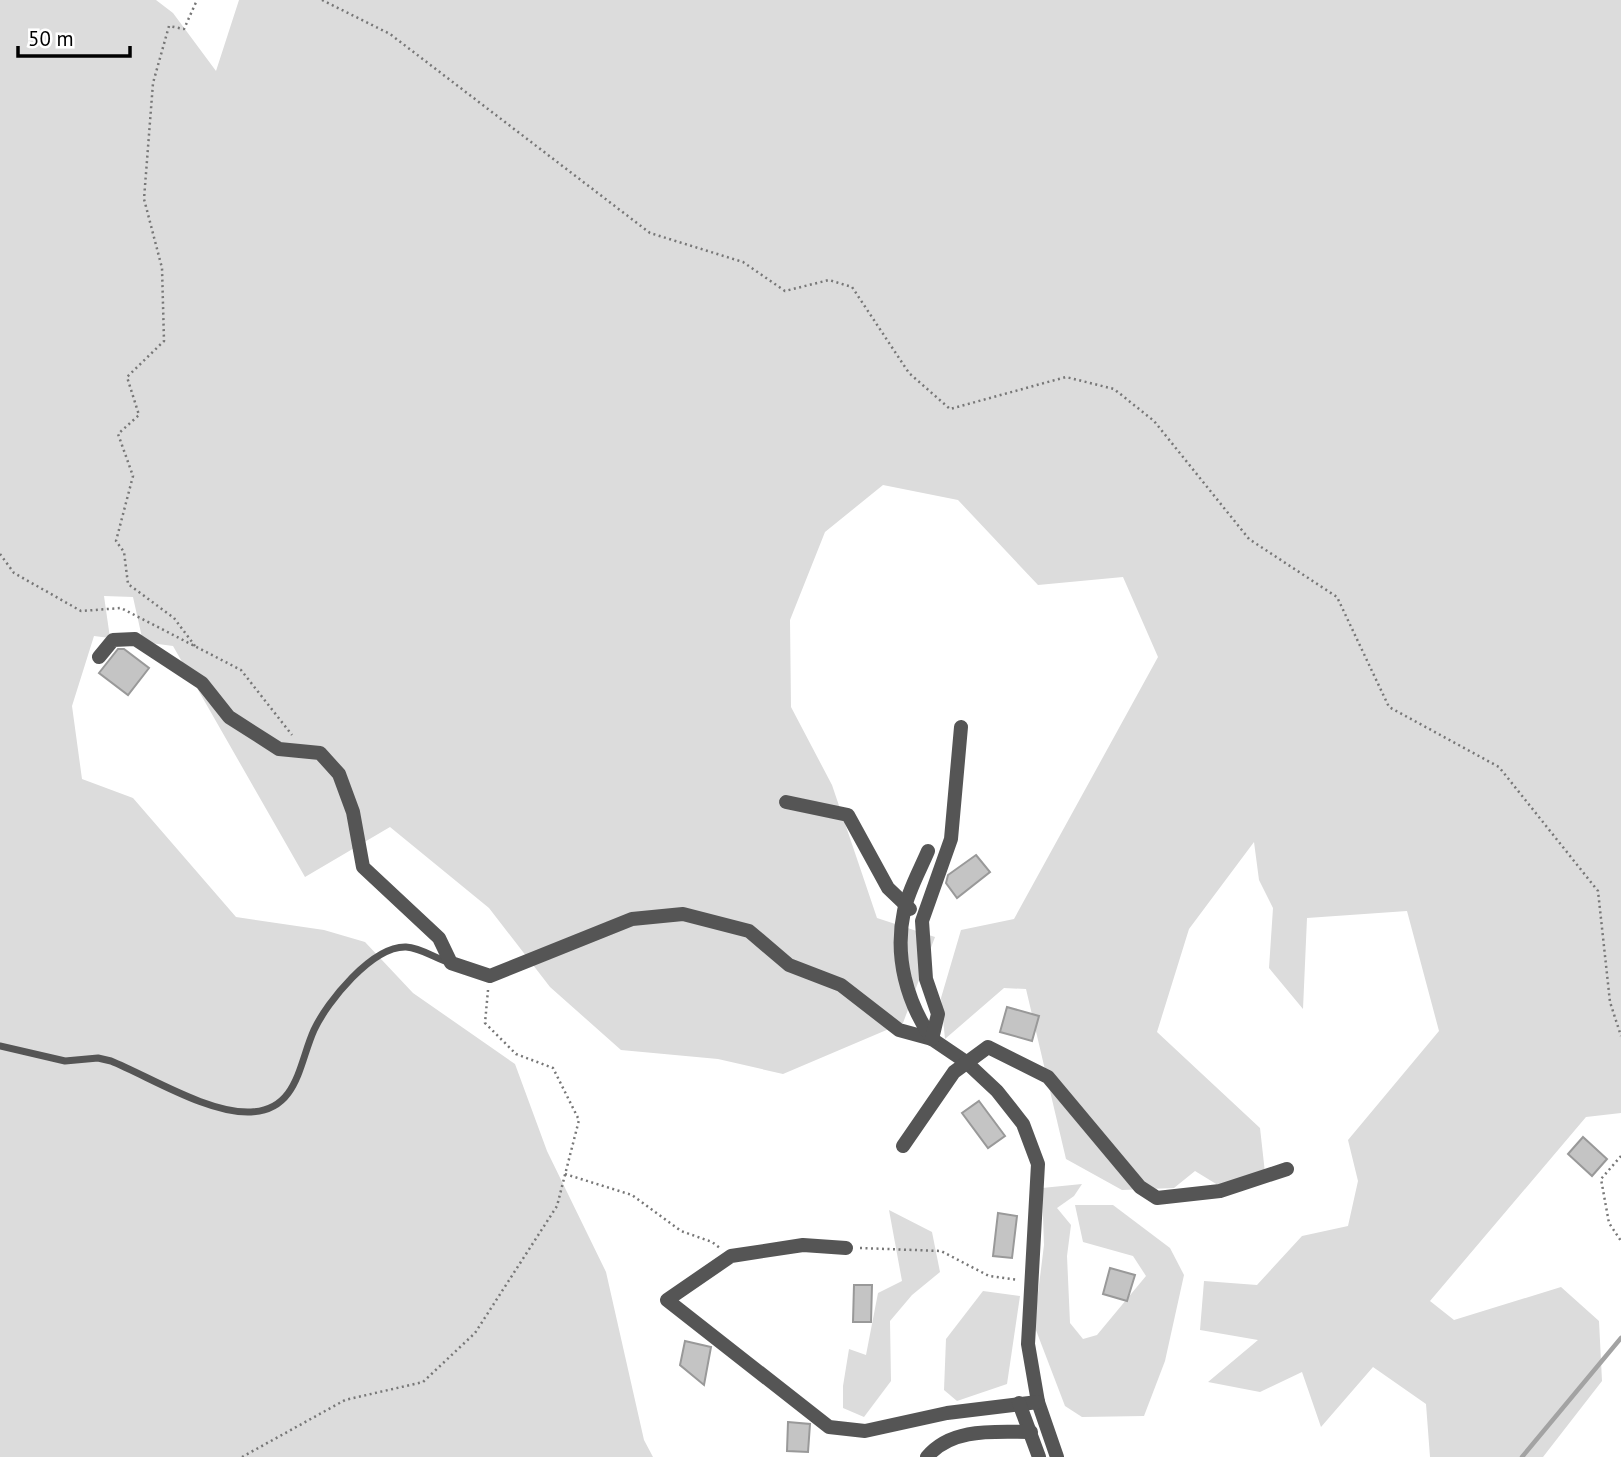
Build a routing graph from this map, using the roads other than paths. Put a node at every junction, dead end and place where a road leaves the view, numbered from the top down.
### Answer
1 (99, 657) dead end
2 (961, 727) dead end
3 (786, 802) dead end
4 (928, 851) dead end
5 (906, 905) junction
6 (922, 920) junction
7 (451, 963) junction
8 (932, 1039) junction
9 (0, 1046) edge
10 (966, 1062) junction
11 (903, 1146) dead end
12 (1287, 1169) dead end
13 (846, 1248) road end
14 (1038, 1402) junction
15 (1019, 1403) junction
16 (1031, 1432) junction
17 (927, 1457) edge
18 (1039, 1457) edge
19 (1057, 1457) edge

1 - 7 street
2 - 6 street
3 - 5 street
4 - 5 street
5 - 6 street
5 - 8 street
6 - 8 street
7 - 8 street
7 - 9 lane
8 - 10 street
10 - 11 street
10 - 12 street
10 - 14 street
13 - 15 street
14 - 15 street
14 - 19 street
15 - 16 street
16 - 17 street
16 - 18 street

